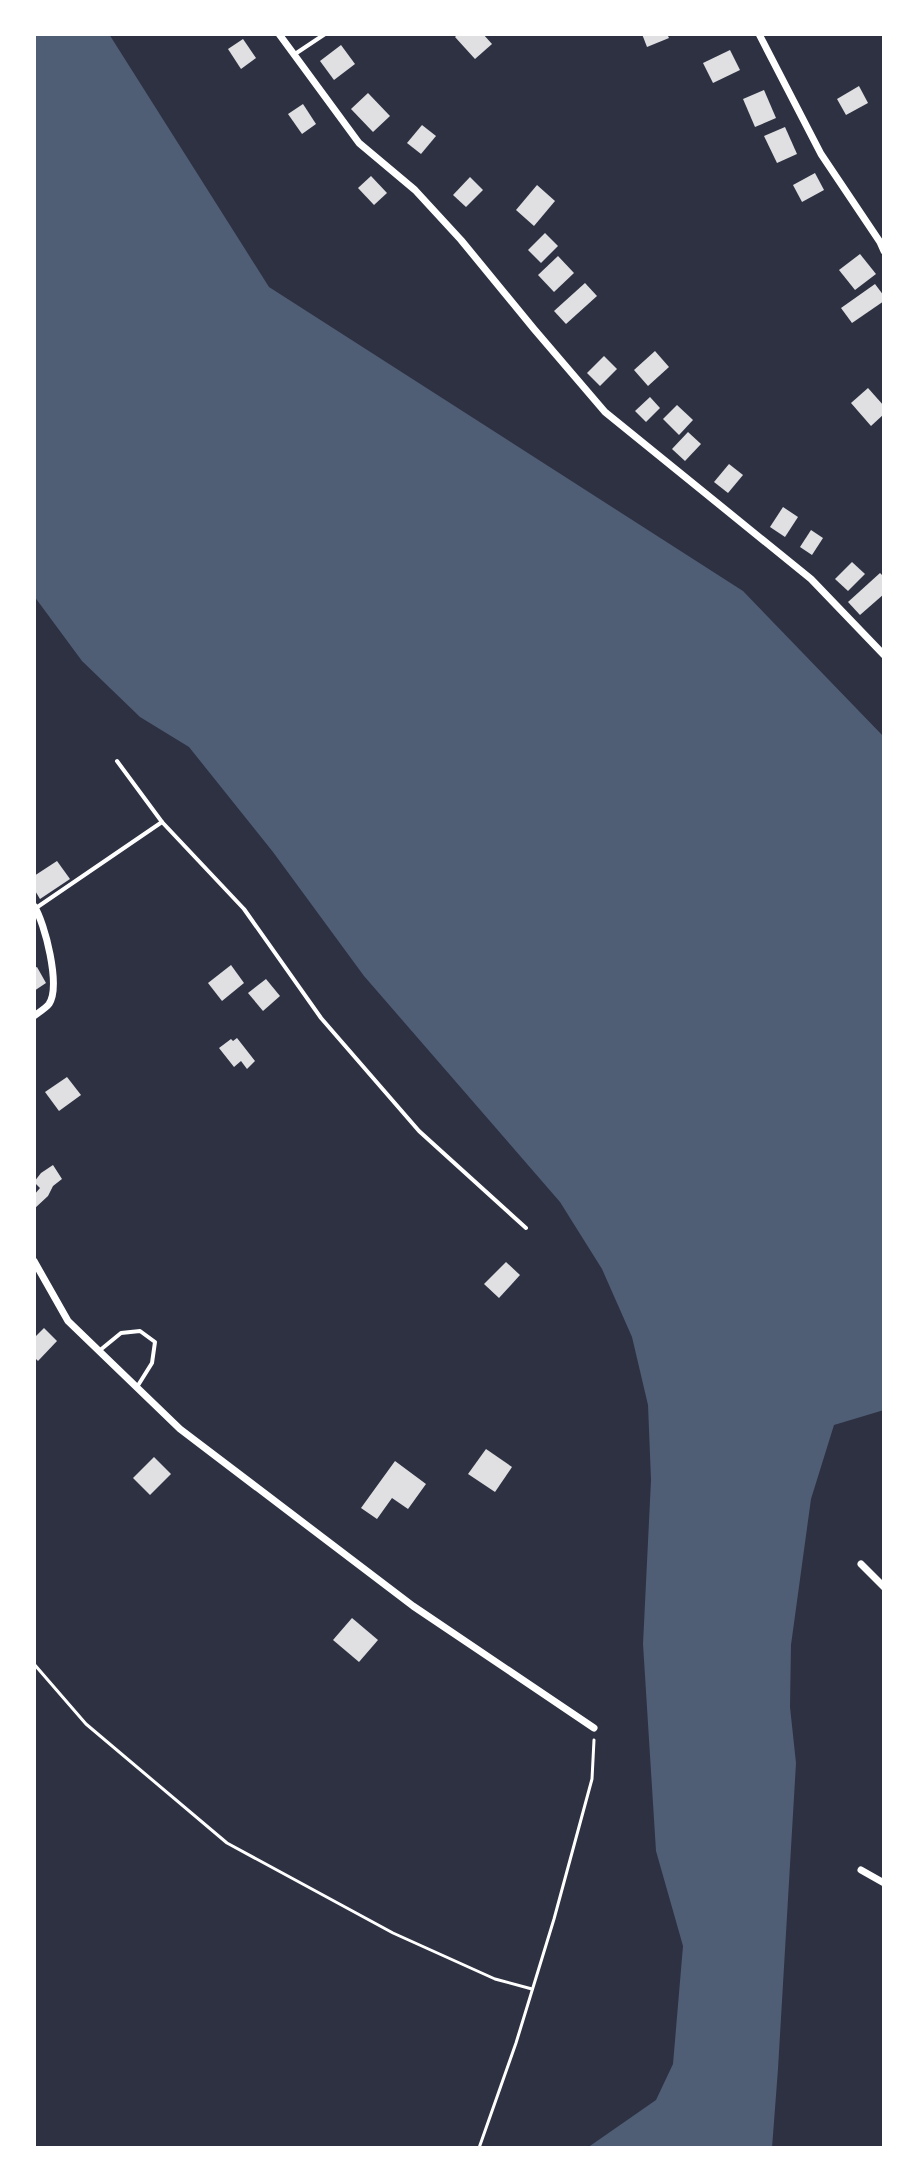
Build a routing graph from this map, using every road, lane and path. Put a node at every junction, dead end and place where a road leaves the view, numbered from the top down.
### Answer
1 (279, 34) edge
2 (325, 34) edge
3 (759, 34) edge
4 (293, 56) junction
5 (884, 251) edge
6 (884, 655) edge
7 (117, 761) dead end
8 (162, 822) junction
9 (35, 907) edge
10 (34, 1016) edge
11 (526, 1228) dead end
12 (34, 1261) edge
13 (99, 1351) junction
14 (137, 1387) junction
15 (861, 1564) dead end
16 (884, 1587) edge
17 (34, 1664) edge
18 (594, 1728) joint
19 (861, 1870) dead end
20 (884, 1883) edge
21 (532, 1989) junction
22 (479, 2148) edge

1 - 4 street
2 - 4 lane
3 - 5 street
4 - 6 street
7 - 8 lane
8 - 9 lane
8 - 11 lane
9 - 10 street
12 - 13 street
13 - 14 street
13 - 14 lane
14 - 18 street
15 - 16 street
17 - 21 path
18 - 21 path
19 - 20 street
21 - 22 path

